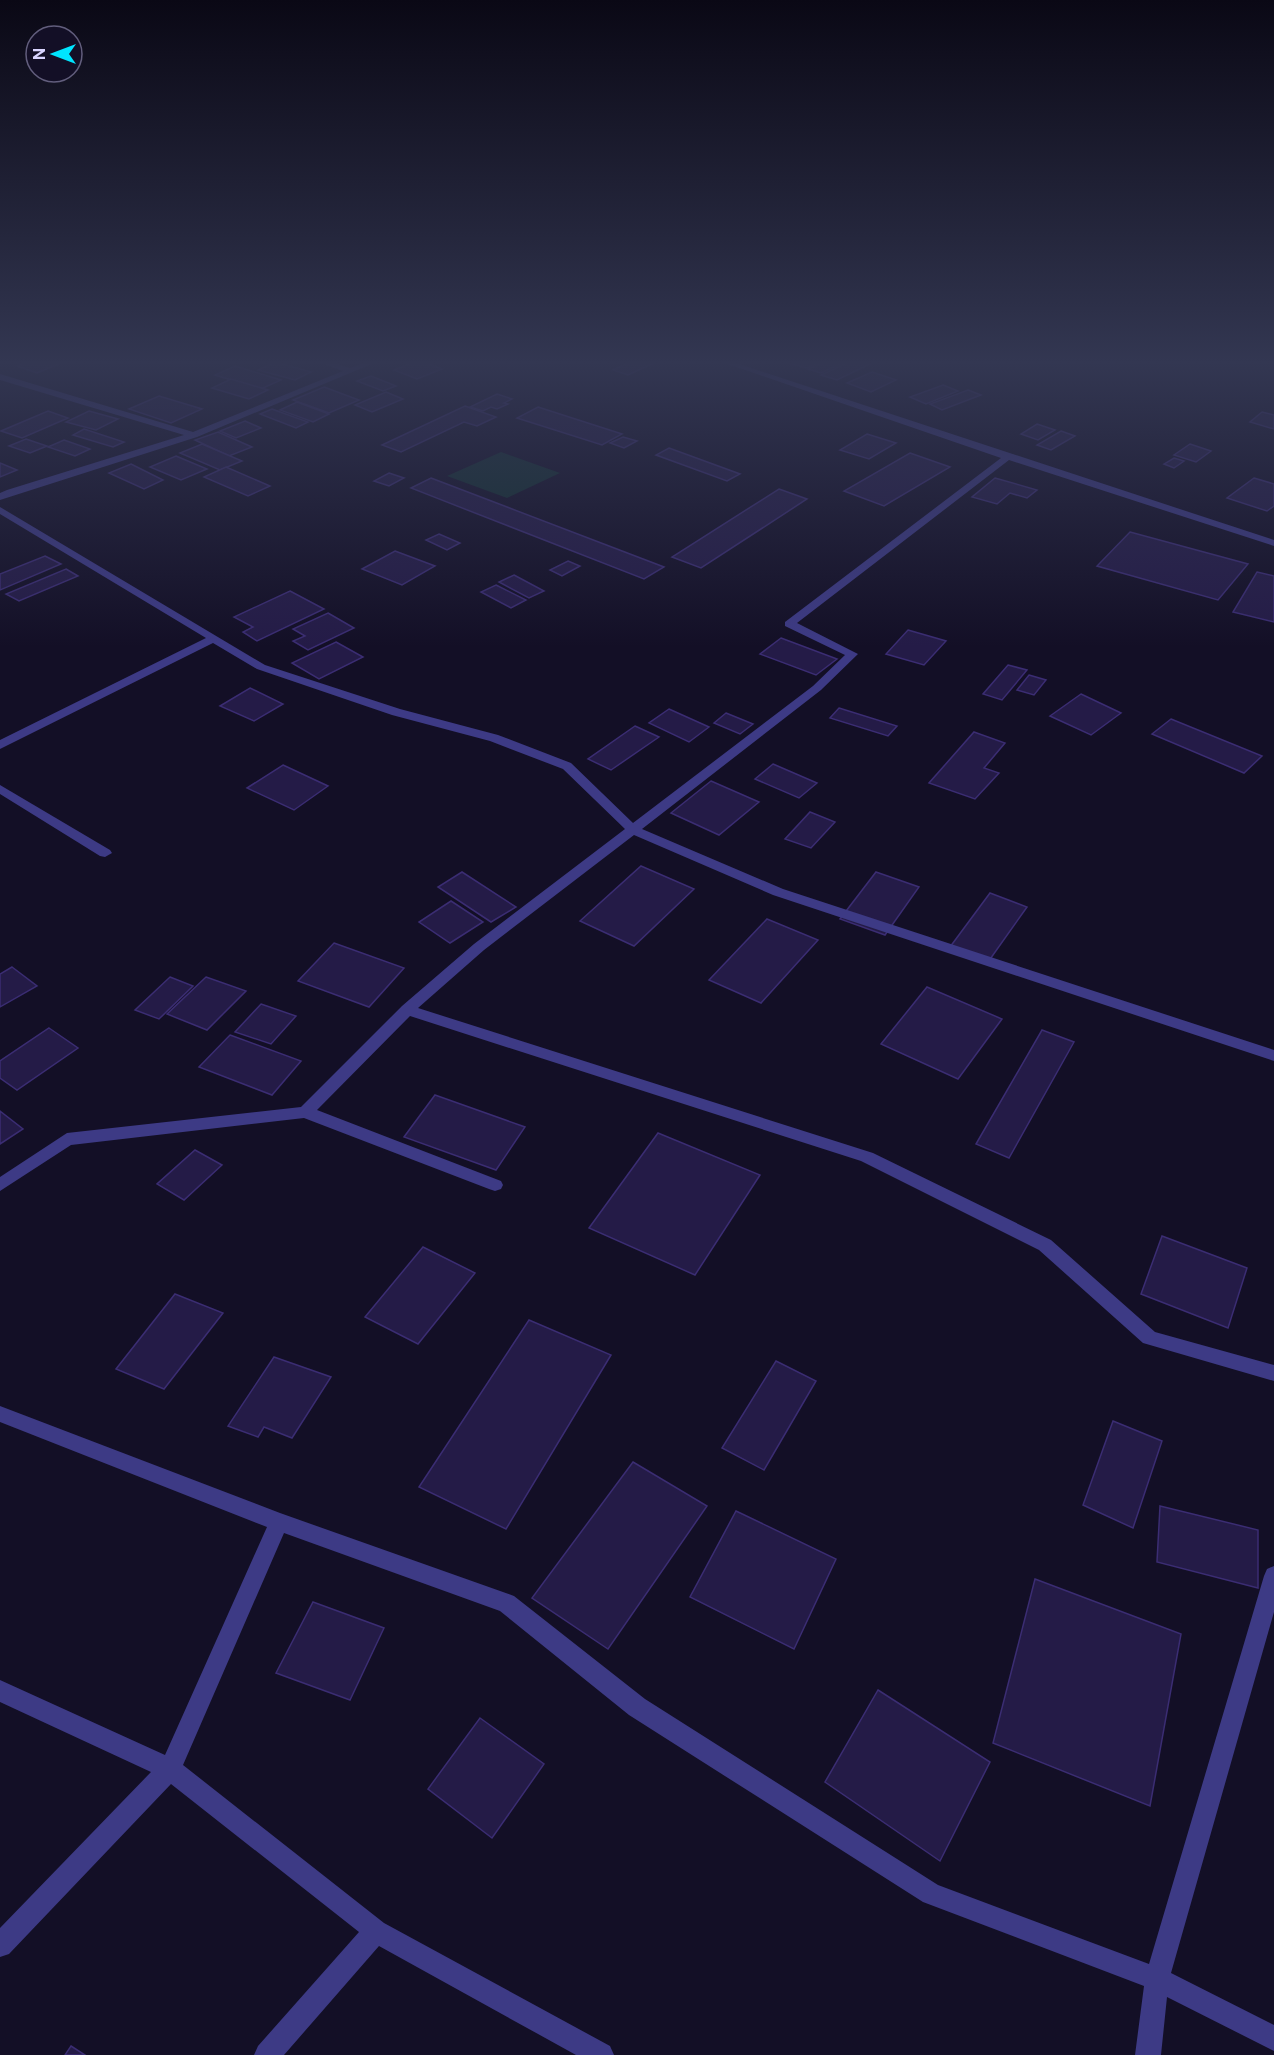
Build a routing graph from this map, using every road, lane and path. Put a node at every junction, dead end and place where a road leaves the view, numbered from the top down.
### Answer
1 (127, 456) edge
2 (1005, 456) edge
3 (1008, 457) junction
4 (0, 488) edge
5 (10, 492) junction
6 (0, 497) edge
7 (0, 510) edge
8 (1274, 543) edge
9 (216, 638) junction
10 (0, 745) edge
11 (0, 789) edge
12 (633, 830) junction
13 (105, 853) dead end
14 (407, 1010) junction
15 (1274, 1056) edge
16 (305, 1112) junction
17 (0, 1185) edge
18 (495, 1185) dead end
19 (1274, 1373) edge
20 (0, 1414) edge
21 (279, 1522) junction
22 (1274, 1576) edge
23 (0, 1691) edge
24 (170, 1769) junction
25 (376, 1931) junction
26 (0, 1945) edge
27 (1157, 1979) junction
28 (1274, 2038) edge
29 (267, 2055) edge
30 (601, 2055) edge
31 (1148, 2055) edge

1 - 5 street
2 - 3 street
3 - 8 street
3 - 12 street
4 - 5 street
5 - 6 street
7 - 9 street
9 - 10 street
9 - 12 street
11 - 13 street
12 - 14 street
12 - 15 street
14 - 16 street
14 - 19 street
16 - 17 street
16 - 18 street
20 - 21 street
21 - 24 street
21 - 27 street
22 - 27 street
23 - 24 street
24 - 25 street
24 - 26 street
25 - 29 street
25 - 30 street
27 - 28 street
27 - 31 street

